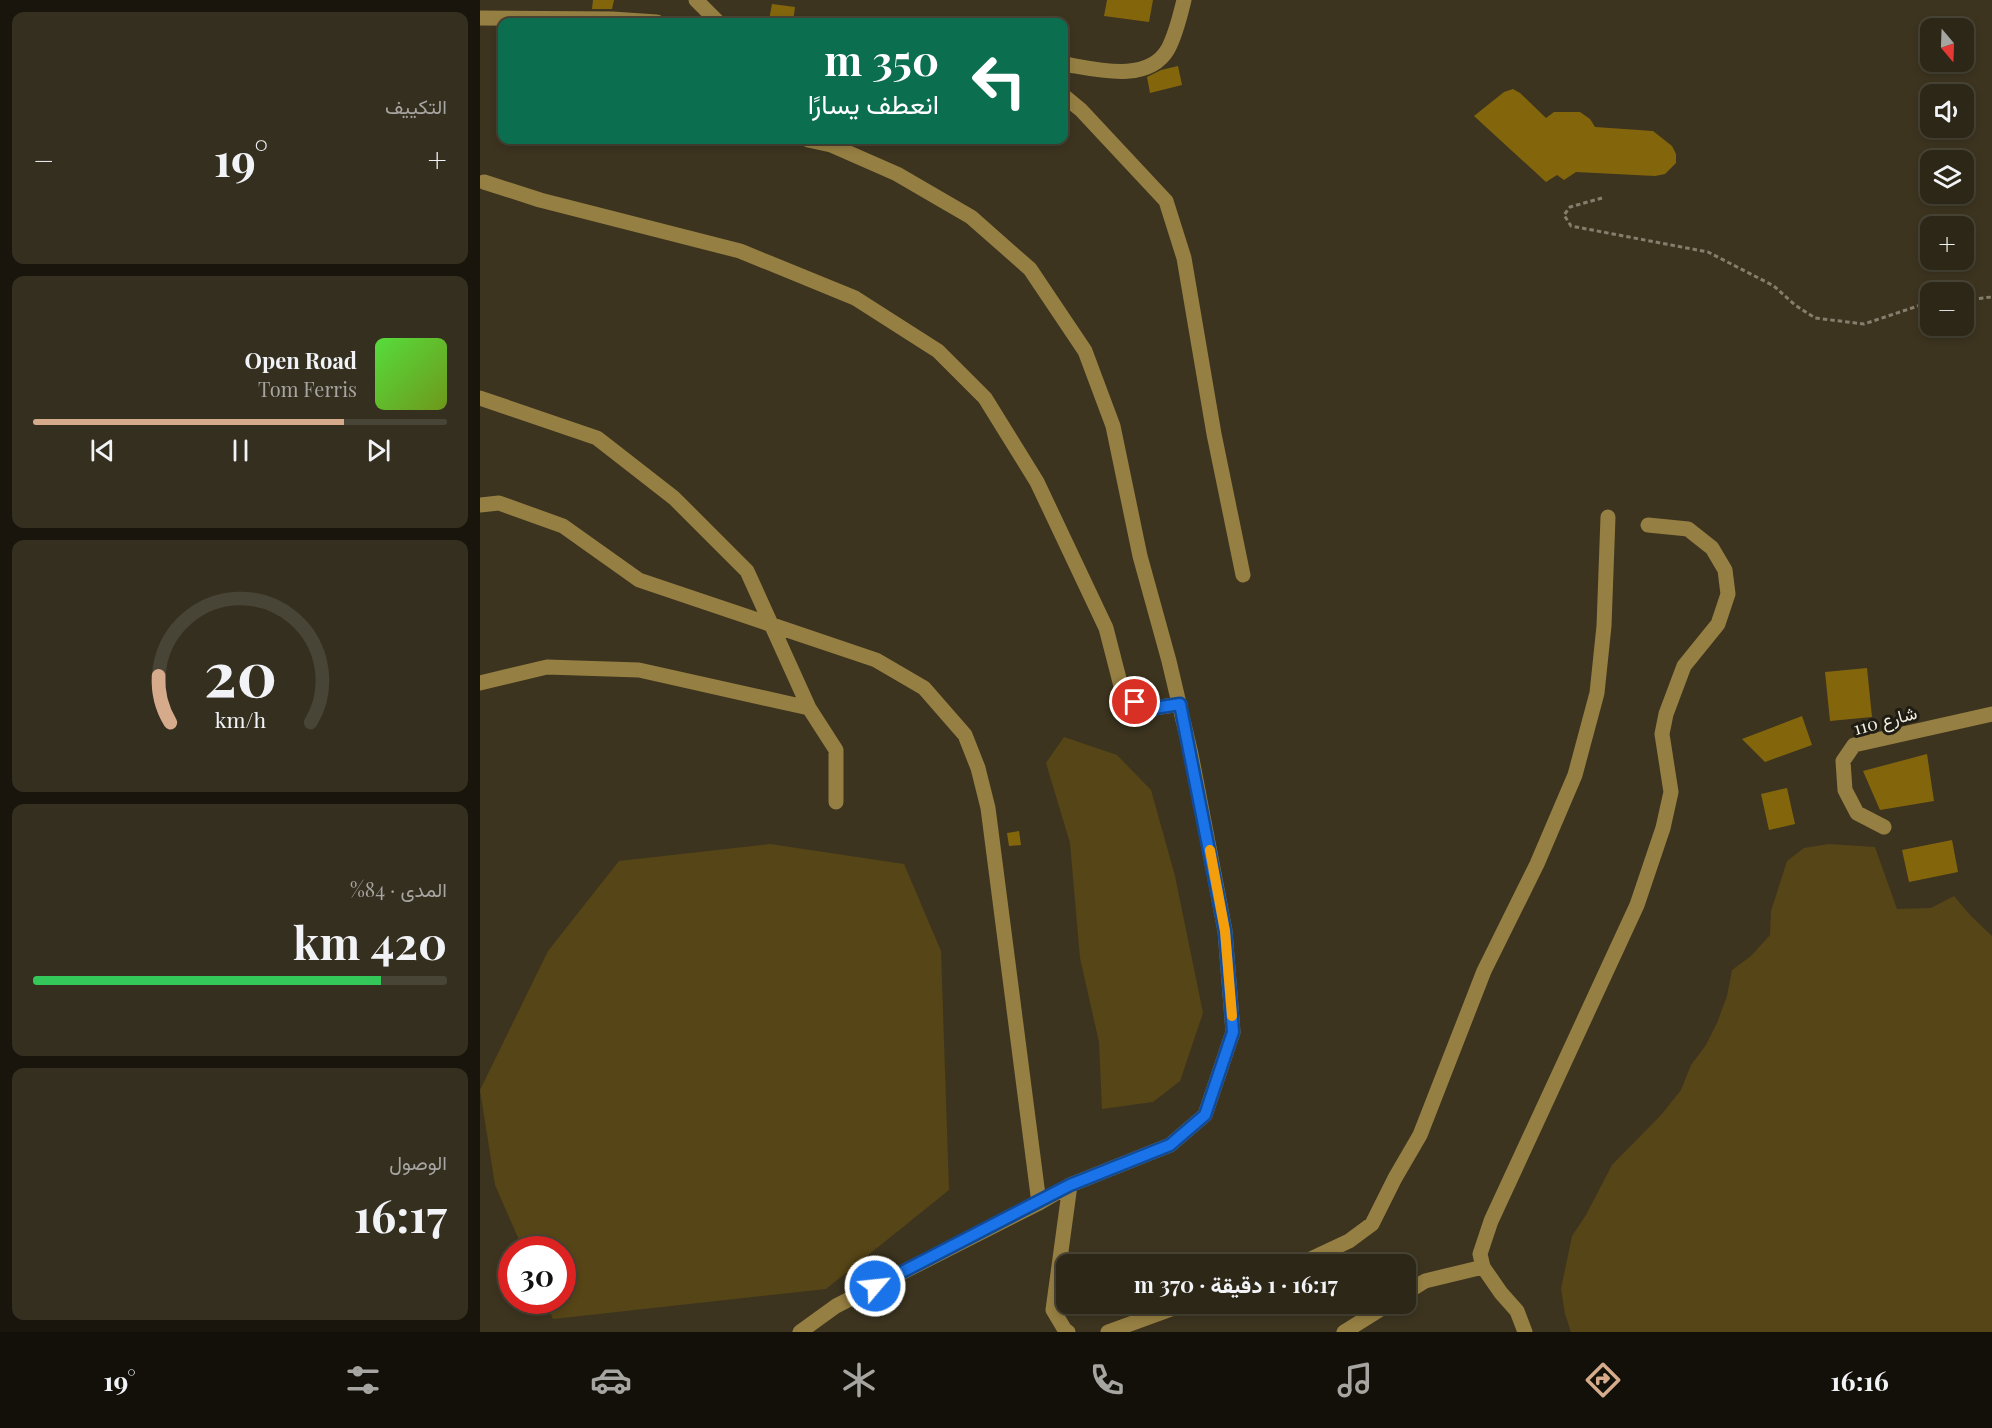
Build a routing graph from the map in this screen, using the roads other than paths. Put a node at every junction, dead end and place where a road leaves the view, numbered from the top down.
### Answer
1 (696, 0) edge
2 (1184, 0) edge
3 (480, 18) edge
4 (498, 18) edge
5 (714, 18) edge
6 (1068, 65) edge
7 (1068, 99) edge
8 (826, 144) edge
9 (484, 182) dead end
10 (480, 398) edge
11 (480, 505) edge
12 (1608, 517) dead end
13 (1648, 525) dead end
14 (1243, 575) dead end
15 (772, 626) junction
16 (480, 683) edge
17 (1180, 704) junction
18 (809, 708) junction
19 (1992, 714) edge
20 (836, 802) dead end
21 (1884, 827) dead end
22 (1070, 1185) junction
23 (1039, 1203) junction
24 (1321, 1254) edge
25 (1483, 1267) junction
26 (1416, 1287) edge
27 (1158, 1314) edge
28 (1373, 1314) edge
29 (800, 1332) edge
30 (1068, 1332) edge
31 (1108, 1332) edge
32 (1344, 1332) edge
33 (1525, 1332) edge

1 - 5 street
2 - 6 street
3 - 4 street
7 - 14 street
8 - 17 street
9 - 17 street
10 - 15 street
11 - 15 street
12 - 24 street
13 - 25 street
15 - 18 street
15 - 23 street
16 - 18 street
17 - 22 street
18 - 20 street
19 - 21 street, شارع 110
22 - 23 street
22 - 30 street
23 - 29 street
25 - 26 street
25 - 33 street
27 - 31 street
28 - 32 street

